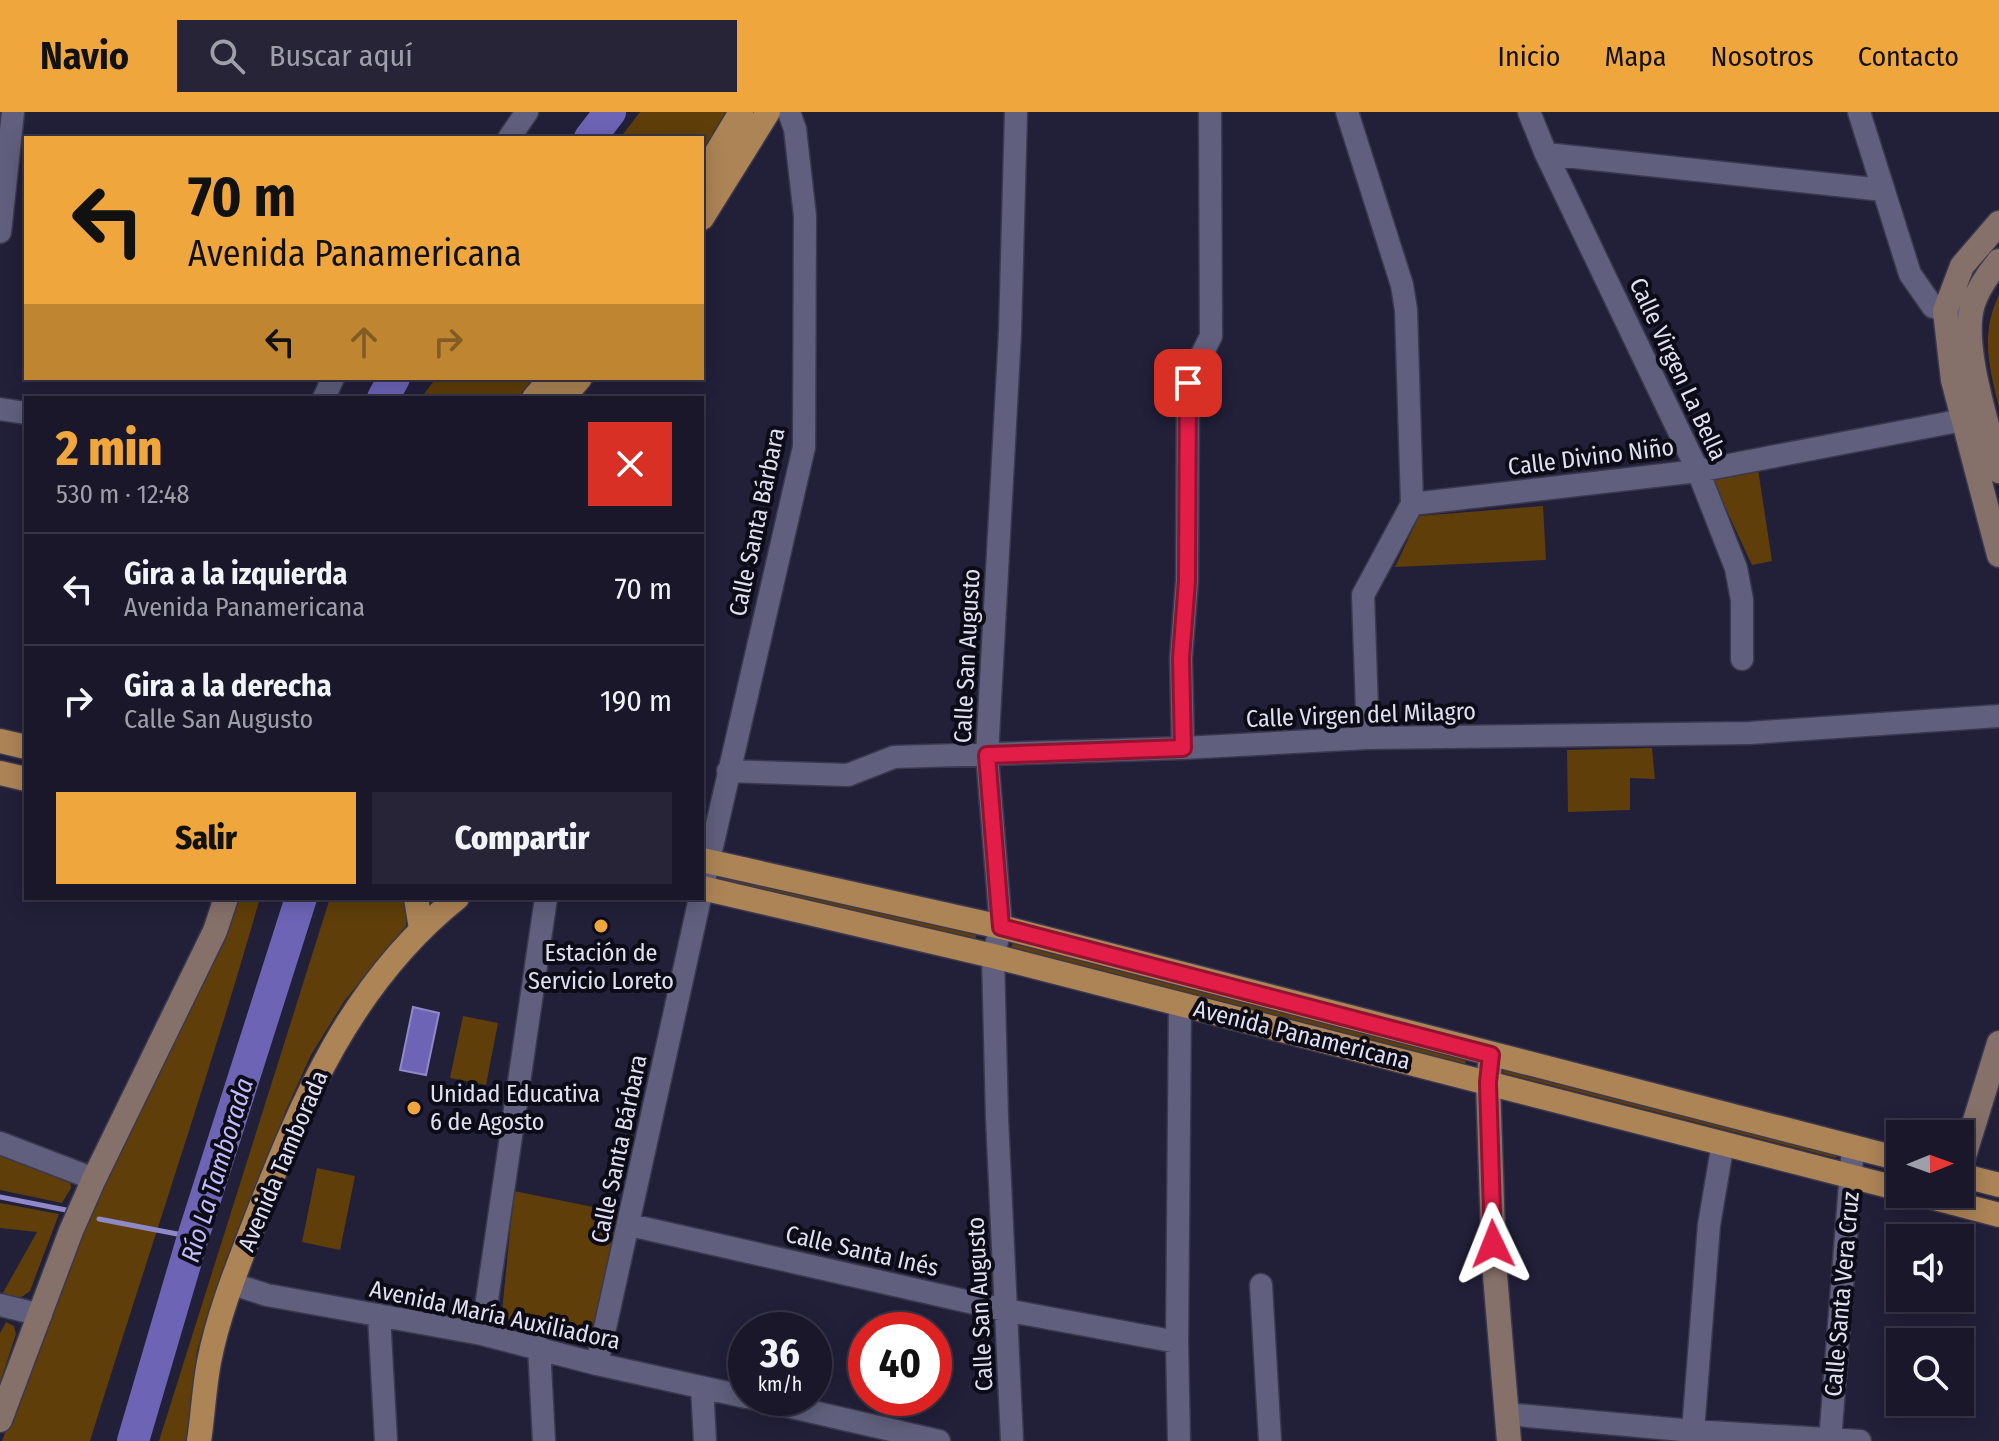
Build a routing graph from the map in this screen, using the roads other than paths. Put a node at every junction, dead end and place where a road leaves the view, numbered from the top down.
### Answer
1 (13, 112) edge
2 (527, 112) edge
3 (741, 112) edge
4 (768, 112) edge
5 (789, 112) edge
6 (1016, 112) edge
7 (1210, 112) edge
8 (1347, 112) edge
9 (1529, 112) edge
10 (1859, 112) edge
11 (510, 136) edge
12 (1546, 154) junction
13 (4, 159) edge
14 (704, 174) edge
15 (1883, 190) junction
16 (704, 215) edge
17 (1999, 223) edge
18 (0, 232) edge
19 (1999, 261) edge
20 (1945, 311) junction
21 (1971, 315) junction
22 (549, 380) edge
23 (578, 380) edge
24 (536, 396) edge
25 (565, 396) edge
26 (0, 409) edge
27 (24, 413) edge
28 (1963, 420) junction
29 (1698, 471) junction
30 (1999, 471) edge
31 (1412, 504) junction
32 (1999, 555) edge
33 (1742, 659) dead end
34 (1999, 716) edge
35 (1368, 738) junction
36 (0, 741) edge
37 (24, 747) edge
38 (1183, 748) junction
39 (987, 755) junction
40 (728, 771) junction
41 (0, 773) edge
42 (24, 779) edge
43 (705, 860) edge
44 (704, 889) edge
45 (225, 900) edge
46 (418, 900) edge
47 (454, 900) edge
48 (546, 900) edge
49 (700, 900) edge
50 (435, 914) edge
51 (1001, 927) junction
52 (993, 956) junction
53 (1180, 1005) junction
54 (1999, 1043) edge
55 (1491, 1055) junction
56 (1488, 1082) junction
57 (1974, 1126) edge
58 (0, 1143) edge
59 (1723, 1143) junction
60 (1853, 1146) junction
61 (1886, 1155) edge
62 (1851, 1176) junction
63 (1974, 1177) edge
64 (94, 1179) junction
65 (1886, 1185) edge
66 (1999, 1185) edge
67 (1972, 1208) edge
68 (1999, 1215) edge
69 (630, 1225) junction
70 (233, 1284) junction
71 (1261, 1285) dead end
72 (1005, 1310) junction
73 (3, 1311) edge
74 (41, 1315) junction
75 (379, 1315) junction
76 (482, 1334) junction
77 (1177, 1342) junction
78 (539, 1347) junction
79 (597, 1364) junction
80 (702, 1387) junction
81 (728, 1393) edge
82 (1506, 1414) junction
83 (831, 1416) edge
84 (0, 1420) edge
85 (1693, 1431) junction
86 (1830, 1440) edge
87 (199, 1441) edge
88 (386, 1441) edge
89 (544, 1441) edge
90 (705, 1441) edge
91 (939, 1441) edge
92 (1012, 1441) edge
93 (1179, 1441) edge
94 (1270, 1441) edge
95 (1509, 1441) edge
96 (1860, 1441) edge

1 - 13 street
2 - 11 street
3 - 14 main road
4 - 16 main road
5 - 40 street, Calle Santa Bárbara
6 - 39 street, Calle San Augusto
7 - 38 street
8 - 31 street
9 - 12 street, Calle Virgen La Bella
10 - 15 street
12 - 15 street
12 - 29 street, Calle Virgen La Bella
13 - 18 street
15 - 20 street
17 - 20 main road
19 - 21 main road
20 - 21 street
20 - 28 main road
21 - 30 main road
22 - 24 main road
23 - 25 main road
26 - 27 street
28 - 29 street, Calle Divino Niño
28 - 32 main road
29 - 31 street, Calle Divino Niño
29 - 33 street, Calle Virgen La Bella
31 - 35 street
34 - 35 street, Calle Virgen del Milagro
35 - 38 street, Calle Virgen del Milagro
36 - 37 main road
38 - 39 street, Calle Virgen del Milagro
39 - 40 street, Calle Virgen del Milagro
39 - 51 street, Calle San Augusto
40 - 43 street, Calle Santa Bárbara
41 - 42 main road
43 - 51 main road, Avenida Panamericana
44 - 52 main road, Avenida Panamericana
45 - 64 main road
46 - 50 main road
47 - 50 main road, Avenida Tamborada
48 - 76 street
49 - 69 street, Calle Santa Bárbara
50 - 70 main road, Avenida Tamborada
51 - 52 street, Calle San Augusto
51 - 55 main road, Avenida Panamericana
52 - 53 main road, Avenida Panamericana
52 - 72 street, Calle San Augusto
53 - 56 main road, Avenida Panamericana
53 - 77 street
54 - 57 main road
55 - 56 main road
55 - 60 main road, Avenida Panamericana
56 - 59 main road, Avenida Panamericana
56 - 82 main road
58 - 64 street
59 - 62 main road, Avenida Panamericana
59 - 85 street
60 - 61 main road, Avenida Panamericana
60 - 62 street, Calle Santa Vera Cruz
62 - 65 main road, Avenida Panamericana
62 - 86 street, Calle Santa Vera Cruz
63 - 66 main road
64 - 74 main road
67 - 68 main road
69 - 72 street, Calle Santa Inés
69 - 79 street, Calle Santa Bárbara
70 - 75 street, Avenida María Auxiliadora
70 - 87 main road, Avenida Tamborada
71 - 94 street
72 - 77 street, Calle Santa Inés
72 - 92 street, Calle San Augusto
73 - 74 street
74 - 84 main road
75 - 76 street, Avenida María Auxiliadora
75 - 88 street
76 - 78 street, Avenida María Auxiliadora
77 - 93 street
78 - 79 street, Avenida María Auxiliadora
78 - 89 street
79 - 80 street, Avenida María Auxiliadora
80 - 81 street, Avenida María Auxiliadora
80 - 90 street
82 - 85 street
82 - 95 main road
83 - 91 street, Avenida María Auxiliadora
85 - 86 street
86 - 96 street

